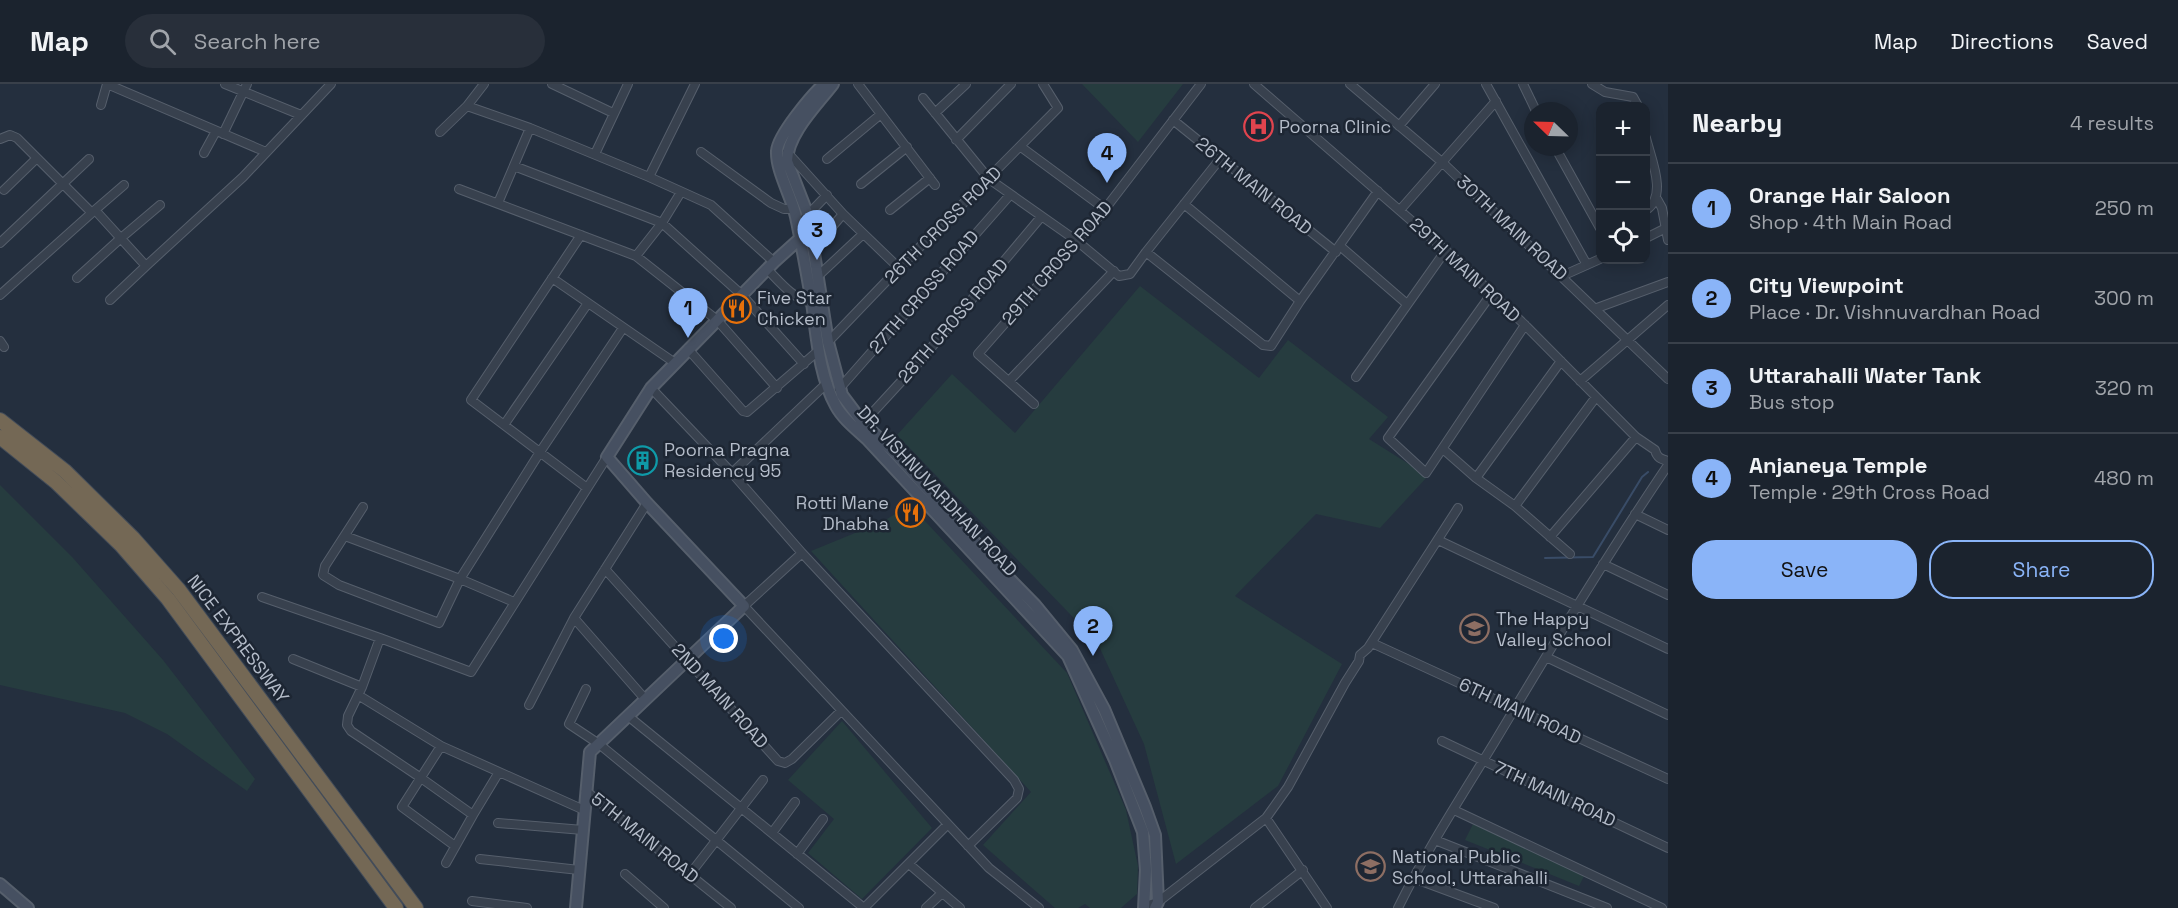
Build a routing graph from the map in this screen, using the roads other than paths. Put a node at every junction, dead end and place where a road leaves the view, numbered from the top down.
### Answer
1 (107, 84) edge
2 (225, 84) edge
3 (331, 84) edge
4 (484, 84) edge
5 (552, 84) edge
6 (628, 84) edge
7 (695, 84) edge
8 (834, 84) edge
9 (858, 84) edge
10 (966, 84) edge
11 (1011, 84) edge
12 (1043, 84) edge
13 (1201, 84) edge
14 (1254, 84) edge
15 (1350, 84) edge
16 (1435, 84) edge
17 (1486, 84) edge
18 (1523, 84) edge
19 (1592, 84) edge
20 (245, 88) edge
21 (821, 88) edge
22 (922, 98) dead end
23 (1496, 101) junction
24 (1532, 102) edge
25 (1636, 102) edge
26 (101, 105) dead end
27 (467, 106) junction
28 (613, 112) junction
29 (935, 113) junction
30 (881, 114) junction
31 (300, 115) junction
32 (1173, 120) junction
33 (1399, 126) junction
34 (531, 128) junction
35 (220, 132) junction
36 (440, 132) dead end
37 (0, 139) edge
38 (956, 140) junction
39 (907, 147) junction
40 (1021, 147) junction
41 (266, 152) junction
42 (701, 152) dead end
43 (787, 152) junction
44 (204, 153) dead end
45 (594, 154) junction
46 (1650, 154) edge
47 (1560, 156) edge
48 (37, 158) junction
49 (89, 159) dead end
50 (827, 159) dead end
51 (1220, 159) junction
52 (1443, 163) junction
53 (514, 166) junction
54 (648, 177) junction
55 (930, 178) junction
56 (989, 179) junction
57 (63, 184) junction
58 (861, 184) dead end
59 (124, 185) dead end
60 (935, 185) dead end
61 (459, 189) dead end
62 (4, 190) dead end
63 (1378, 191) junction
64 (681, 192) junction
65 (827, 195) junction
66 (1010, 195) junction
67 (1657, 199) junction
68 (498, 202) junction
69 (1184, 204) junction
70 (160, 205) dead end
71 (1650, 207) edge
72 (794, 209) junction
73 (1104, 209) junction
74 (890, 210) dead end
75 (1400, 210) junction
76 (93, 211) junction
77 (843, 214) junction
78 (808, 215) junction
79 (1041, 217) junction
80 (1596, 221) edge
81 (662, 223) junction
82 (798, 225) junction
83 (811, 228) junction
84 (1666, 228) junction
85 (863, 234) junction
86 (581, 235) junction
87 (1650, 236) edge
88 (121, 238) junction
89 (801, 238) junction
90 (1668, 240) edge
91 (1077, 241) junction
92 (0, 243) edge
93 (814, 248) junction
94 (1338, 249) junction
95 (1446, 250) junction
96 (1146, 252) junction
97 (636, 256) junction
98 (1596, 261) edge
99 (771, 265) junction
100 (1587, 265) junction
101 (146, 266) junction
102 (899, 268) junction
103 (1114, 272) junction
104 (819, 276) junction
105 (1562, 276) junction
106 (77, 278) dead end
107 (552, 279) junction
108 (1668, 282) edge
109 (1, 291) edge
110 (1492, 293) junction
111 (742, 295) junction
112 (110, 300) dead end
113 (1300, 301) junction
114 (588, 303) junction
115 (812, 303) junction
116 (1407, 304) junction
117 (1668, 305) edge
118 (1597, 308) junction
119 (717, 320) junction
120 (1525, 325) junction
121 (623, 328) junction
122 (1627, 338) junction
123 (823, 346) junction
124 (688, 349) junction
125 (1561, 361) junction
126 (675, 363) junction
127 (804, 364) junction
128 (1356, 377) dead end
129 (1668, 379) edge
130 (1009, 381) junction
131 (1580, 381) junction
132 (827, 383) junction
133 (651, 388) junction
134 (777, 388) junction
135 (839, 389) junction
136 (1596, 397) junction
137 (1034, 404) dead end
138 (0, 420) edge
139 (863, 423) junction
140 (504, 425) junction
141 (0, 437) edge
142 (1636, 437) junction
143 (1443, 449) junction
144 (540, 452) junction
145 (607, 457) junction
146 (1668, 462) edge
147 (732, 474) junction
148 (1476, 478) junction
149 (587, 488) junction
150 (647, 503) junction
151 (1515, 506) junction
152 (363, 507) dead end
153 (1458, 508) dead end
154 (1635, 514) junction
155 (1668, 530) edge
156 (345, 536) junction
157 (1550, 537) junction
158 (1438, 540) junction
159 (802, 554) junction
160 (1570, 554) dead end
161 (1603, 564) junction
162 (605, 569) junction
163 (460, 579) junction
164 (1668, 595) edge
165 (262, 597) dead end
166 (514, 602) junction
167 (744, 606) junction
168 (1578, 606) junction
169 (574, 618) junction
170 (380, 638) junction
171 (1370, 646) junction
172 (1668, 649) edge
173 (1546, 657) junction
174 (293, 659) dead end
175 (687, 660) junction
176 (362, 687) junction
177 (586, 689) dead end
178 (358, 695) junction
179 (645, 699) junction
180 (529, 705) dead end
181 (1515, 708) junction
182 (841, 711) junction
183 (1668, 715) edge
184 (628, 716) junction
185 (1442, 741) dead end
186 (599, 744) junction
187 (441, 746) junction
188 (1484, 760) junction
189 (499, 772) junction
190 (421, 778) junction
191 (1668, 779) edge
192 (763, 780) dead end
193 (586, 791) junction
194 (795, 802) dead end
195 (741, 808) junction
196 (584, 810) junction
197 (1454, 810) junction
198 (473, 815) junction
199 (1266, 818) junction
200 (823, 819) dead end
201 (498, 823) dead end
202 (947, 825) junction
203 (583, 830) junction
204 (772, 833) junction
205 (716, 839) junction
206 (1435, 840) junction
207 (455, 846) junction
208 (968, 846) junction
209 (1668, 848) edge
210 (797, 854) junction
211 (480, 859) dead end
212 (446, 863) dead end
213 (909, 864) junction
214 (579, 870) junction
215 (1303, 870) junction
216 (625, 874) dead end
217 (690, 874) junction
218 (1413, 878) junction
219 (0, 884) edge
220 (942, 893) junction
221 (472, 901) dead end
222 (17, 904) edge
223 (1150, 906) edge
224 (28, 908) edge
225 (396, 908) edge
226 (416, 908) edge
227 (527, 908) edge
228 (576, 908) edge
229 (664, 908) edge
230 (731, 908) edge
231 (799, 908) edge
232 (864, 908) edge
233 (926, 908) edge
234 (960, 908) edge
235 (1039, 908) edge
236 (1256, 908) edge
237 (1327, 908) edge
238 (1398, 908) edge
239 (1494, 908) edge
240 (1607, 908) edge
241 (1662, 908) edge

1 - 26 street
1 - 35 street
2 - 20 street
3 - 31 street
4 - 27 street
5 - 28 street
6 - 28 street
7 - 54 street
8 - 21 main road, DR. VISHNUVARDHAN ROAD
9 - 30 street
10 - 29 street
11 - 38 street
12 - 40 street, 26TH CROSS ROAD
13 - 32 street, 29TH CROSS ROAD
14 - 63 street, 29TH MAIN ROAD
15 - 33 street, 30TH MAIN ROAD
16 - 33 street
17 - 23 street
18 - 24 street
19 - 25 street
20 - 31 street
20 - 35 street
21 - 43 main road, DR. VISHNUVARDHAN ROAD
21 - 72 main road, DR. VISHNUVARDHAN ROAD
22 - 29 street
23 - 52 street
23 - 100 street
27 - 34 street
27 - 36 street
28 - 45 street
29 - 38 street
30 - 39 street
30 - 50 street
31 - 41 street
32 - 51 street, 26TH MAIN ROAD
32 - 73 street, 29TH CROSS ROAD
33 - 52 street, 30TH MAIN ROAD
34 - 45 street
34 - 53 street
35 - 41 street
35 - 44 street
37 - 48 street
38 - 56 street
39 - 55 street
39 - 58 street
40 - 56 street, 26TH CROSS ROAD
40 - 73 street
41 - 101 street
42 - 72 street
43 - 65 street
43 - 78 main road, DR. VISHNUVARDHAN ROAD
45 - 54 street
46 - 67 street
47 - 80 street
48 - 57 street
48 - 62 street
49 - 57 street
51 - 69 street
51 - 94 street, 26TH MAIN ROAD
52 - 75 street
52 - 105 street, 30TH MAIN ROAD
53 - 68 street
53 - 81 street
54 - 64 street
55 - 60 street
55 - 74 street
56 - 66 street
56 - 102 street, 26TH CROSS ROAD
57 - 76 street
57 - 92 street
59 - 76 street
61 - 68 street
63 - 75 street, 29TH MAIN ROAD
63 - 94 street
64 - 81 street
64 - 99 street
65 - 77 street
65 - 78 street
66 - 79 street
66 - 135 street, 27TH CROSS ROAD
67 - 71 street
67 - 84 street
68 - 86 street
69 - 96 street
69 - 113 street
70 - 88 street
72 - 82 main road, DR. VISHNUVARDHAN ROAD
73 - 91 street, 29TH CROSS ROAD
75 - 95 street, 29TH MAIN ROAD
76 - 88 street
76 - 109 street
77 - 85 street
77 - 93 street
78 - 82 street
78 - 83 main road, DR. VISHNUVARDHAN ROAD
79 - 91 street
79 - 139 street, 28TH CROSS ROAD
81 - 97 street
81 - 111 street
82 - 89 main road, DR. VISHNUVARDHAN ROAD
83 - 89 main road
83 - 93 main road, DR. VISHNUVARDHAN ROAD
84 - 87 street
84 - 90 street
85 - 102 street
85 - 104 street
86 - 97 street
86 - 107 street
88 - 101 street
88 - 106 street
89 - 99 main road
89 - 115 main road, DR. VISHNUVARDHAN ROAD
91 - 103 street
91 - 130 street, 29TH CROSS ROAD
93 - 104 main road, DR. VISHNUVARDHAN ROAD
94 - 113 street
94 - 116 street, 26TH MAIN ROAD
95 - 110 street, 29TH MAIN ROAD
95 - 116 street
96 - 103 street
96 - 113 street
97 - 119 street
98 - 100 street
99 - 111 main road
99 - 115 street
100 - 105 street
101 - 112 street
102 - 123 street, 26TH CROSS ROAD
103 - 130 street
104 - 123 main road, DR. VISHNUVARDHAN ROAD
105 - 118 street, 30TH MAIN ROAD
107 - 114 street
107 - 140 street
108 - 118 street
110 - 120 street, 29TH MAIN ROAD
110 - 143 street
111 - 119 main road
111 - 127 street
114 - 121 street
114 - 140 street
115 - 123 main road, DR. VISHNUVARDHAN ROAD
116 - 128 street
117 - 122 street
118 - 122 street, 30TH MAIN ROAD
119 - 124 main road
119 - 134 street
120 - 125 street, 29TH MAIN ROAD
120 - 143 street
121 - 126 street
121 - 144 street
122 - 129 street, 30TH MAIN ROAD
122 - 131 street
123 - 127 street, 26TH CROSS ROAD
123 - 132 main road, DR. VISHNUVARDHAN ROAD
123 - 135 main road, DR. VISHNUVARDHAN ROAD
124 - 126 main road
124 - 134 street, 26TH CROSS ROAD
125 - 131 street, 29TH MAIN ROAD
125 - 148 street
126 - 133 main road
127 - 134 street, 26TH CROSS ROAD
130 - 137 street
131 - 136 street, 29TH MAIN ROAD
132 - 147 street
132 - 223 main road, DR. VISHNUVARDHAN ROAD
133 - 145 main road
133 - 147 street
135 - 139 main road, DR. VISHNUVARDHAN ROAD
136 - 142 street, 29TH MAIN ROAD
136 - 151 street
138 - 226 highway, NICE EXPRESSWAY
139 - 223 main road, DR. VISHNUVARDHAN ROAD
140 - 144 street
141 - 225 highway, NICE EXPRESSWAY
142 - 146 street, 29TH MAIN ROAD
142 - 157 street
143 - 148 street
144 - 149 street
144 - 163 street
145 - 149 street
145 - 150 main road
146 - 154 street
147 - 159 street
148 - 151 street
149 - 166 street
150 - 162 street
150 - 167 main road
151 - 157 street
152 - 156 street
153 - 158 street
154 - 155 street
154 - 161 street
156 - 163 street
156 - 163 street
157 - 160 street
158 - 168 street
158 - 171 street
159 - 167 street
159 - 208 street
161 - 164 street
161 - 168 street
162 - 169 street
162 - 175 street, 2ND MAIN ROAD
163 - 166 street
165 - 170 street
166 - 170 street
167 - 175 main road
167 - 182 street
168 - 172 street
168 - 173 street
169 - 179 street
169 - 180 street
170 - 176 street
171 - 181 street, 6TH MAIN ROAD
171 - 199 street
173 - 181 street
173 - 183 street
174 - 176 street
175 - 179 main road
175 - 182 street, 2ND MAIN ROAD
176 - 178 street
177 - 186 street
178 - 187 street
178 - 190 street
179 - 184 main road
181 - 188 street
181 - 191 street, 6TH MAIN ROAD
182 - 202 street
184 - 186 main road
184 - 195 street
185 - 188 street, 7TH MAIN ROAD
186 - 193 main road
186 - 205 street
187 - 189 street
187 - 190 street
188 - 197 street
188 - 209 street, 7TH MAIN ROAD
189 - 196 street
189 - 198 street
190 - 198 street
190 - 207 street
192 - 195 street
193 - 196 main road
193 - 217 street, 5TH MAIN ROAD
194 - 204 street
195 - 204 street
195 - 205 street
196 - 203 main road
197 - 206 street
197 - 241 street
198 - 207 street
199 - 215 street
199 - 223 street
200 - 210 street
201 - 203 street
202 - 208 street
202 - 213 street
203 - 214 main road
204 - 210 street
205 - 217 street
205 - 231 street
206 - 218 street
206 - 240 street
207 - 212 street
208 - 235 street
210 - 232 street
211 - 214 street
213 - 220 street
213 - 232 street
214 - 228 main road
215 - 236 street
215 - 237 street
216 - 229 street
217 - 230 street, 5TH MAIN ROAD
218 - 238 street
218 - 239 street
219 - 222 main road
220 - 233 street
220 - 234 street
221 - 227 street
222 - 224 main road

